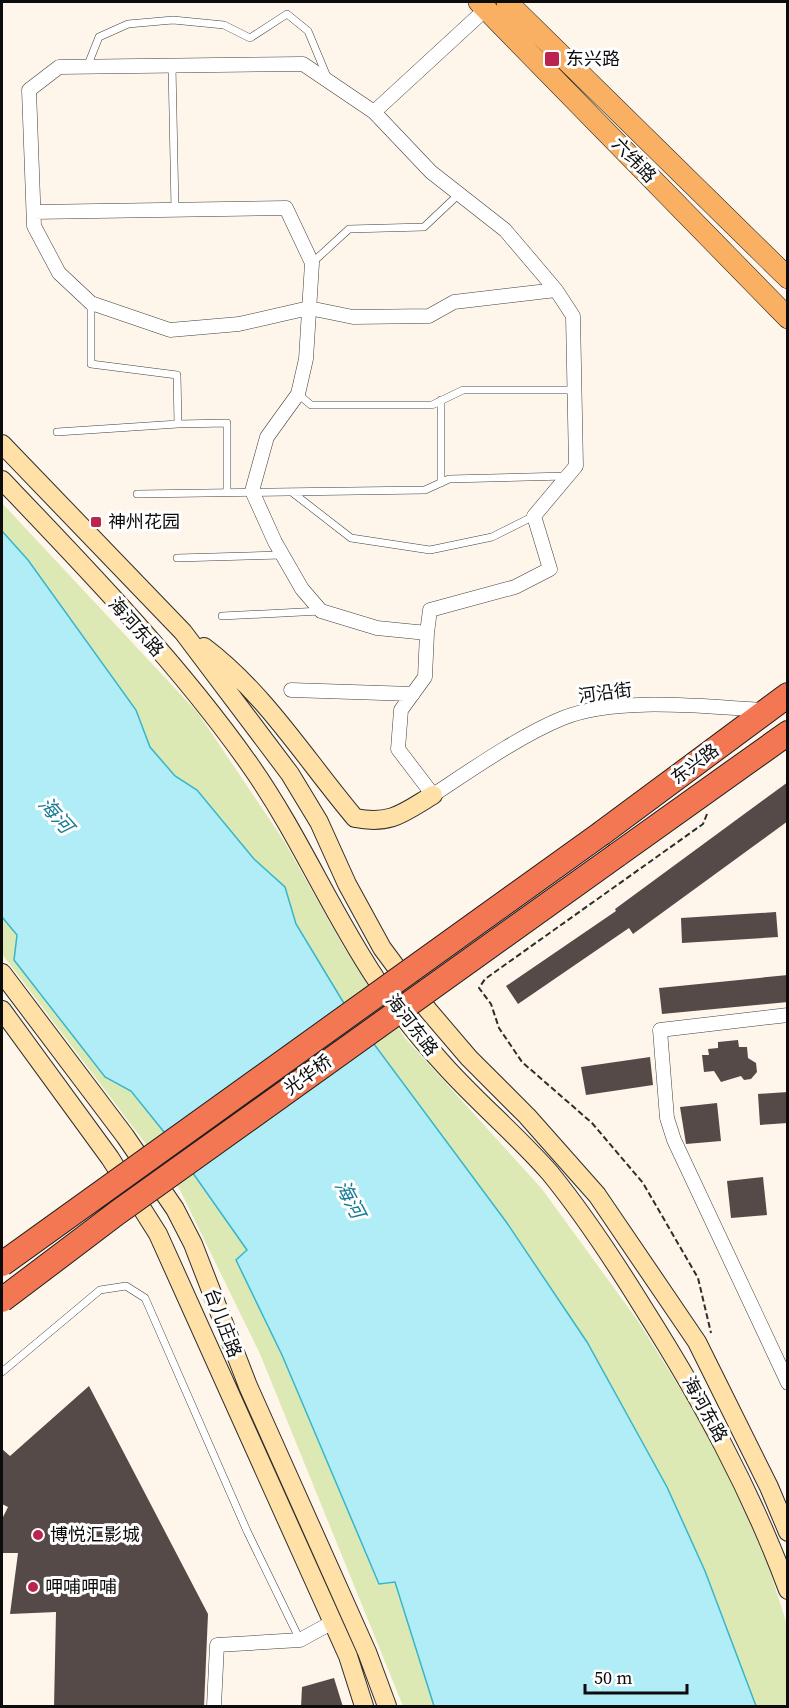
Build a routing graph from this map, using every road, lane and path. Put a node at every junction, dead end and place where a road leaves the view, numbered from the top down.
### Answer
1 (507, 2) edge
2 (483, 5) edge
3 (172, 66) junction
4 (87, 67) junction
5 (330, 82) junction
6 (374, 112) junction
7 (459, 194) junction
8 (175, 209) junction
9 (34, 212) junction
10 (312, 262) junction
11 (788, 278) edge
12 (556, 290) junction
13 (91, 303) junction
14 (309, 308) junction
15 (788, 318) edge
16 (575, 390) junction
17 (298, 394) junction
18 (441, 400) junction
19 (178, 424) junction
20 (57, 432) dead end
21 (2, 444) edge
22 (567, 476) junction
23 (2, 480) edge
24 (441, 483) junction
25 (252, 491) junction
26 (227, 492) junction
27 (293, 493) junction
28 (137, 494) dead end
29 (534, 516) junction
30 (282, 555) junction
31 (177, 558) dead end
32 (321, 611) junction
33 (222, 616) dead end
34 (183, 632) junction
35 (427, 633) junction
36 (291, 690) dead end
37 (413, 694) junction
38 (788, 695) edge
39 (767, 710) junction
40 (788, 733) edge
41 (433, 795) junction
42 (699, 797) junction
43 (602, 833) joint
44 (616, 855) joint
45 (2, 973) edge
46 (2, 1010) edge
47 (788, 1015) edge
48 (2, 1264) edge
49 (2, 1300) edge
50 (711, 1336) dead end
51 (2, 1372) edge
52 (788, 1383) edge
53 (788, 1532) edge
54 (788, 1590) edge
55 (333, 1622) junction
56 (300, 1640) junction
57 (214, 1707) edge
58 (364, 1707) edge
59 (387, 1707) edge

1 - 11 main road, 六纬路
2 - 6 street
2 - 15 main road, 六纬路
3 - 4 street
3 - 5 street
3 - 8 lane
4 - 5 lane
4 - 9 street
5 - 6 street
6 - 7 street
7 - 10 lane
7 - 12 street
8 - 9 street
8 - 10 street
9 - 13 street
10 - 14 street
12 - 14 street
12 - 16 street
13 - 14 street
13 - 19 lane
14 - 17 street
16 - 18 lane
16 - 22 street
17 - 18 lane
17 - 25 street
18 - 24 lane
19 - 20 lane
19 - 26 lane
21 - 34 main road, 海河东路
22 - 24 lane
22 - 29 street
23 - 54 main road, 海河东路
24 - 27 lane
25 - 26 lane
25 - 27 lane
25 - 30 street
26 - 28 lane
27 - 29 lane
29 - 35 street
30 - 31 lane
30 - 32 street
32 - 33 lane
32 - 35 street
34 - 41 main road
34 - 53 main road, 海河东路
35 - 37 street
36 - 37 street
37 - 41 street
38 - 39 highway, 东兴路
39 - 41 street, 河沿街
39 - 43 highway, 东兴路
40 - 42 highway, 东兴路
42 - 44 highway, 东兴路
42 - 50 path
43 - 48 highway, 光华桥, bridge
44 - 49 highway, 光华桥, bridge
45 - 59 main road, 台儿庄路
46 - 55 main road, 台儿庄路
47 - 52 street
51 - 56 lane
55 - 56 street
55 - 58 main road, 台儿庄路
56 - 57 street

